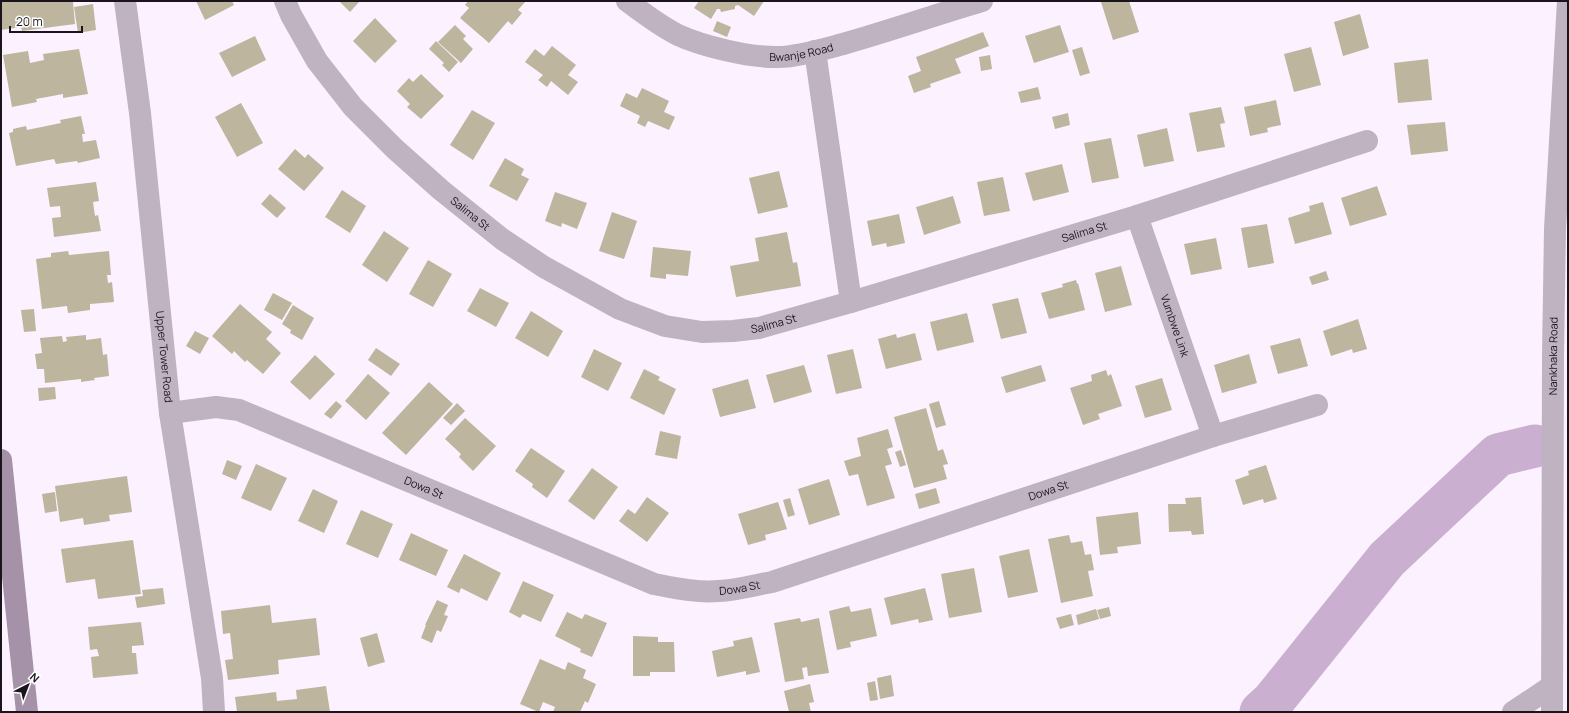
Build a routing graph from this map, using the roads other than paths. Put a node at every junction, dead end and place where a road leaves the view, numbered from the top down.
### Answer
1 (125, 1) edge
2 (285, 1) edge
3 (627, 1) edge
4 (982, 1) edge
5 (1568, 1) edge
6 (816, 51) junction
7 (1565, 103) edge
8 (1367, 141) dead end
9 (1137, 216) junction
10 (851, 302) junction
11 (1317, 406) dead end
12 (170, 413) junction
13 (1213, 436) junction
14 (1, 460) edge
15 (1552, 686) junction
16 (27, 712) edge
17 (214, 712) edge
18 (1513, 712) edge
19 (1552, 712) edge

1 - 12 street, Upper Tower Road
2 - 10 street, Salima St
3 - 6 street, Bwanje Road
4 - 6 street, Bwanje Road
5 - 7 street, Nankhaka Road
6 - 10 street
7 - 15 street, Nankhaka Road
8 - 9 street, Salima St
9 - 10 street, Salima St
9 - 13 street, Vumbwe Link
11 - 13 street, Dowa St
12 - 13 street, Dowa St
12 - 17 street, Upper Tower Road
14 - 16 main road
15 - 18 street
15 - 19 street, Nankhaka Road

